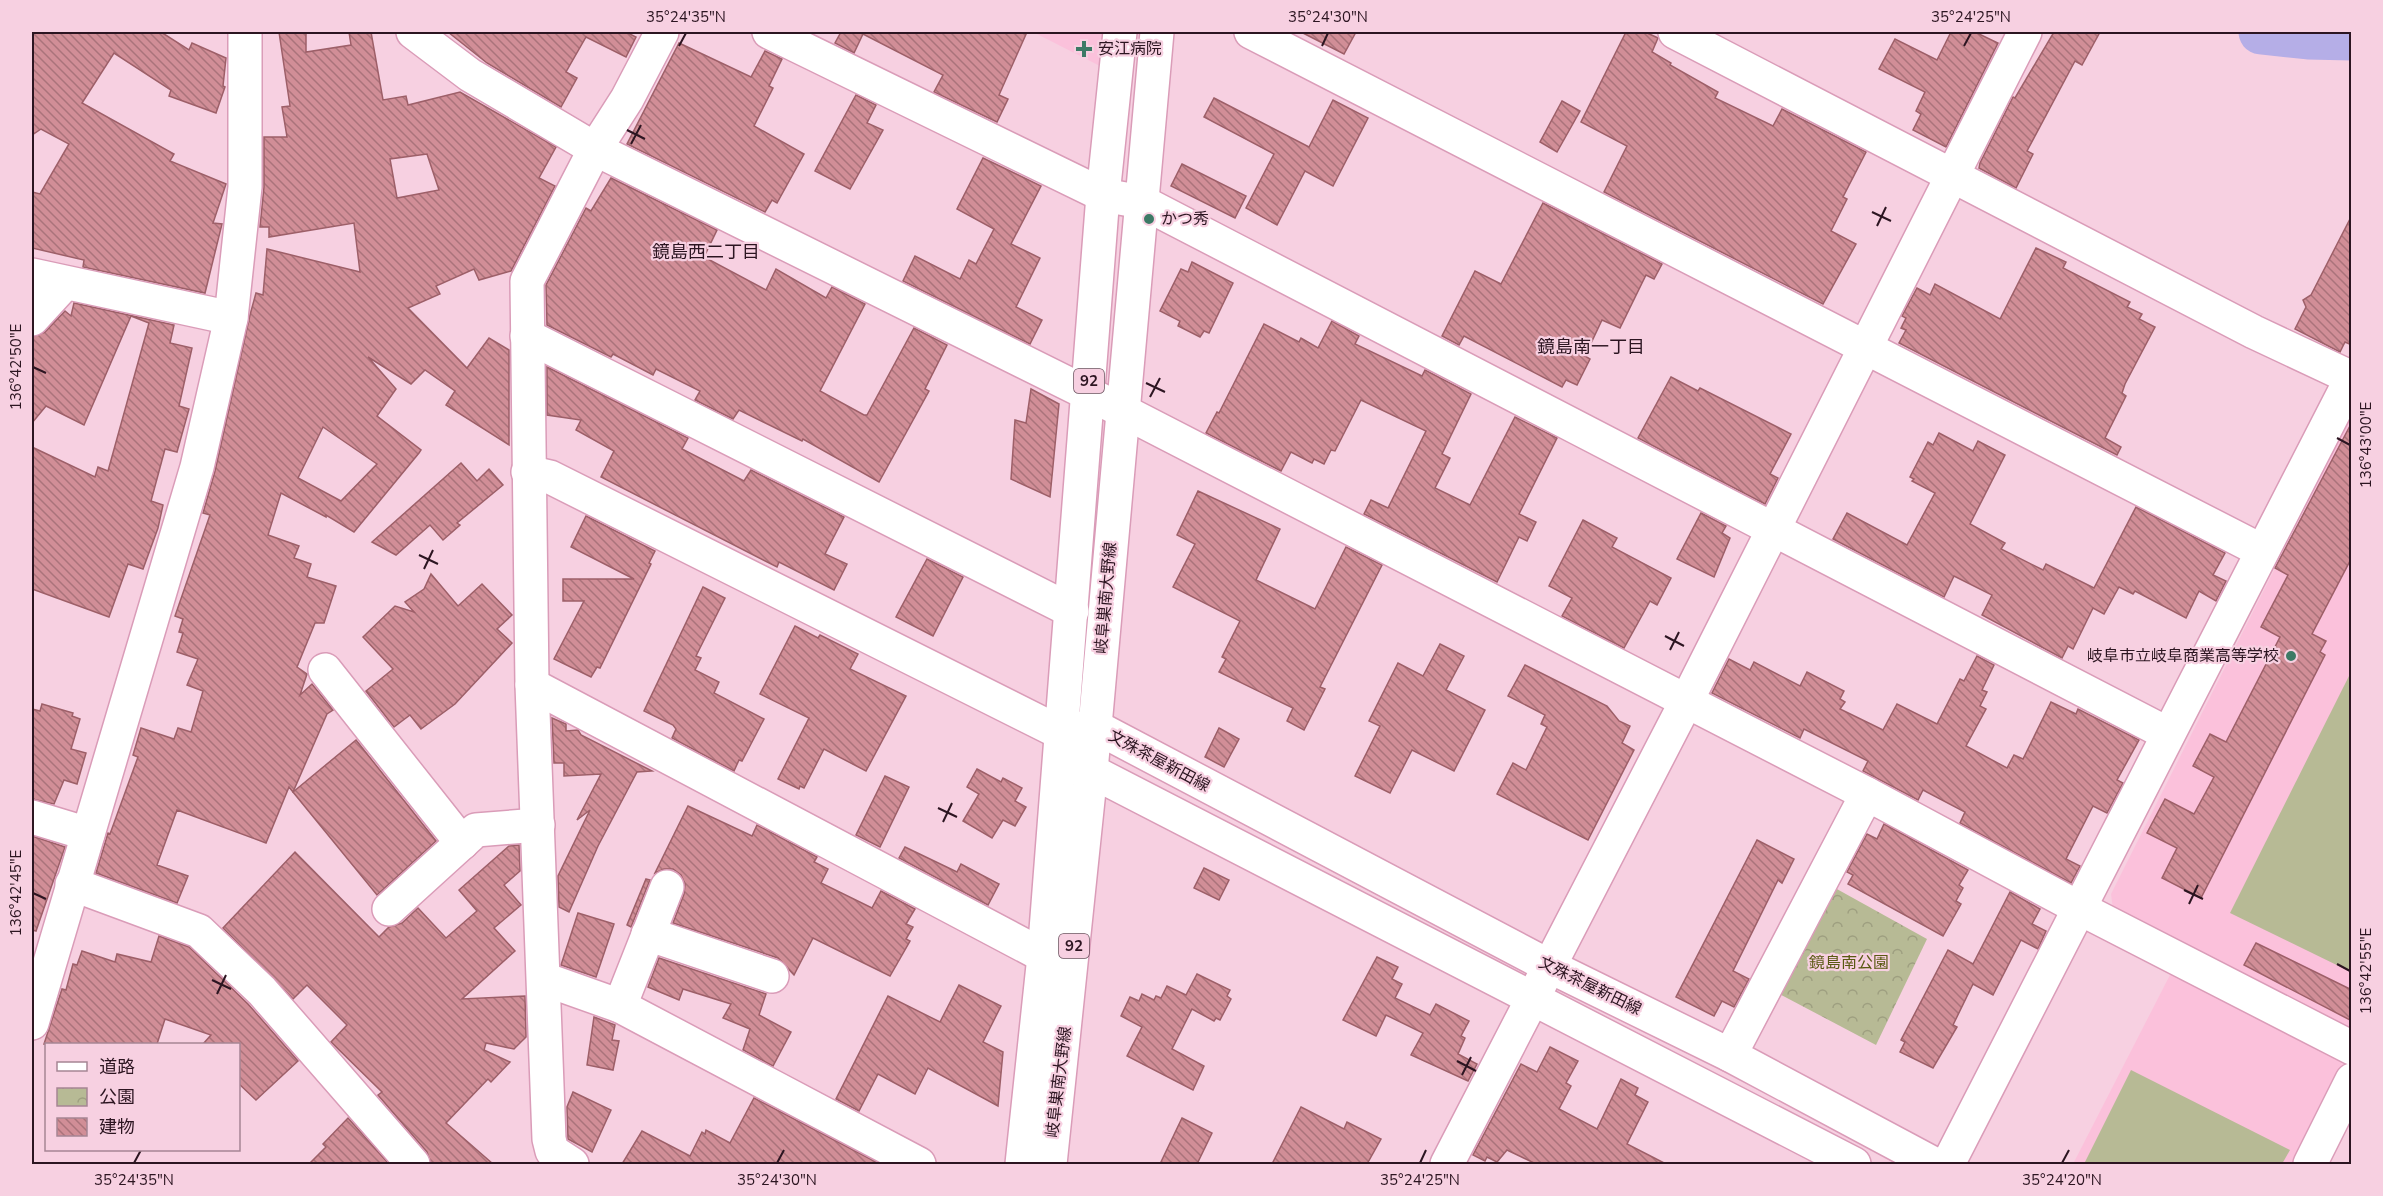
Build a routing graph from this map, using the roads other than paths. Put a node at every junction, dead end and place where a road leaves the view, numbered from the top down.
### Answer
1 (245, 32) edge
2 (413, 32) edge
3 (662, 32) edge
4 (769, 32) edge
5 (1120, 32) edge
6 (1157, 32) edge
7 (1251, 32) edge
8 (1675, 32) edge
9 (2025, 32) edge
10 (595, 149) junction
11 (1953, 177) junction
12 (1103, 195) junction
13 (1142, 202) junction
14 (32, 275) edge
15 (65, 283) junction
16 (231, 318) junction
17 (32, 319) edge
18 (527, 336) junction
19 (1866, 349) junction
20 (2351, 378) edge
21 (1088, 393) junction
22 (1124, 411) junction
23 (528, 472) junction
24 (1775, 528) junction
25 (2262, 551) junction
26 (1072, 611) junction
27 (325, 670) dead end
28 (532, 686) junction
29 (1686, 702) junction
30 (1094, 726) junction
31 (1059, 732) junction
32 (2168, 734) junction
33 (1091, 771) junction
34 (1867, 794) junction
35 (32, 817) edge
36 (538, 825) junction
37 (88, 834) junction
38 (462, 843) junction
39 (72, 884) junction
40 (667, 887) dead end
41 (2079, 908) junction
42 (388, 909) dead end
43 (648, 934) junction
44 (1044, 956) junction
45 (1549, 966) junction
46 (772, 976) dead end
47 (544, 979) junction
48 (1533, 998) junction
49 (620, 1006) junction
50 (32, 1023) edge
51 (2352, 1048) edge
52 (1730, 1056) junction
53 (2352, 1080) edge
54 (1452, 1163) edge
55 (413, 1164) edge
56 (572, 1164) edge
57 (919, 1164) edge
58 (1023, 1164) edge
59 (1050, 1164) edge
60 (1854, 1164) edge
61 (1934, 1164) edge
62 (1948, 1164) edge
63 (2310, 1164) edge

1 - 16 street
2 - 10 street
3 - 10 street
4 - 12 street
5 - 12 street, 岐阜巣南大野線 / 92
6 - 13 street, 岐阜巣南大野線 / 92
7 - 19 street
8 - 11 street
9 - 11 street
10 - 18 street
10 - 21 street
11 - 19 street
11 - 20 street
12 - 13 street
12 - 21 street, 岐阜巣南大野線 / 92
13 - 22 street, 岐阜巣南大野線 / 92
13 - 24 street
14 - 15 street
15 - 16 street
15 - 17 street
16 - 37 street
18 - 23 street
18 - 26 street
19 - 24 street
19 - 25 street
20 - 25 street
21 - 22 street
21 - 26 street, 岐阜巣南大野線 / 92
22 - 29 street
22 - 30 street, 岐阜巣南大野線 / 92
23 - 28 street
23 - 31 street
24 - 29 street
24 - 32 street
25 - 32 street
26 - 31 street, 岐阜巣南大野線 / 92
27 - 38 street
28 - 36 street
28 - 44 street
29 - 34 street
29 - 45 street
30 - 31 street, 文殊茶屋新田線
30 - 33 street, 岐阜巣南大野線 / 92
30 - 45 street, 文殊茶屋新田線
31 - 33 street
31 - 44 street, 岐阜巣南大野線 / 92
32 - 41 street
33 - 48 street
33 - 59 street, 岐阜巣南大野線 / 92
34 - 41 street
34 - 52 street
35 - 37 street
36 - 38 street
36 - 47 street
37 - 39 street
38 - 42 street
39 - 50 street
39 - 55 street
40 - 43 street
41 - 51 street
41 - 62 street
43 - 46 street
43 - 49 street
44 - 58 street, 岐阜巣南大野線 / 92
45 - 48 street
45 - 52 street, 文殊茶屋新田線
47 - 49 street
47 - 56 street
48 - 54 street
48 - 60 street
49 - 57 street
52 - 61 street, 文殊茶屋新田線
53 - 63 street

